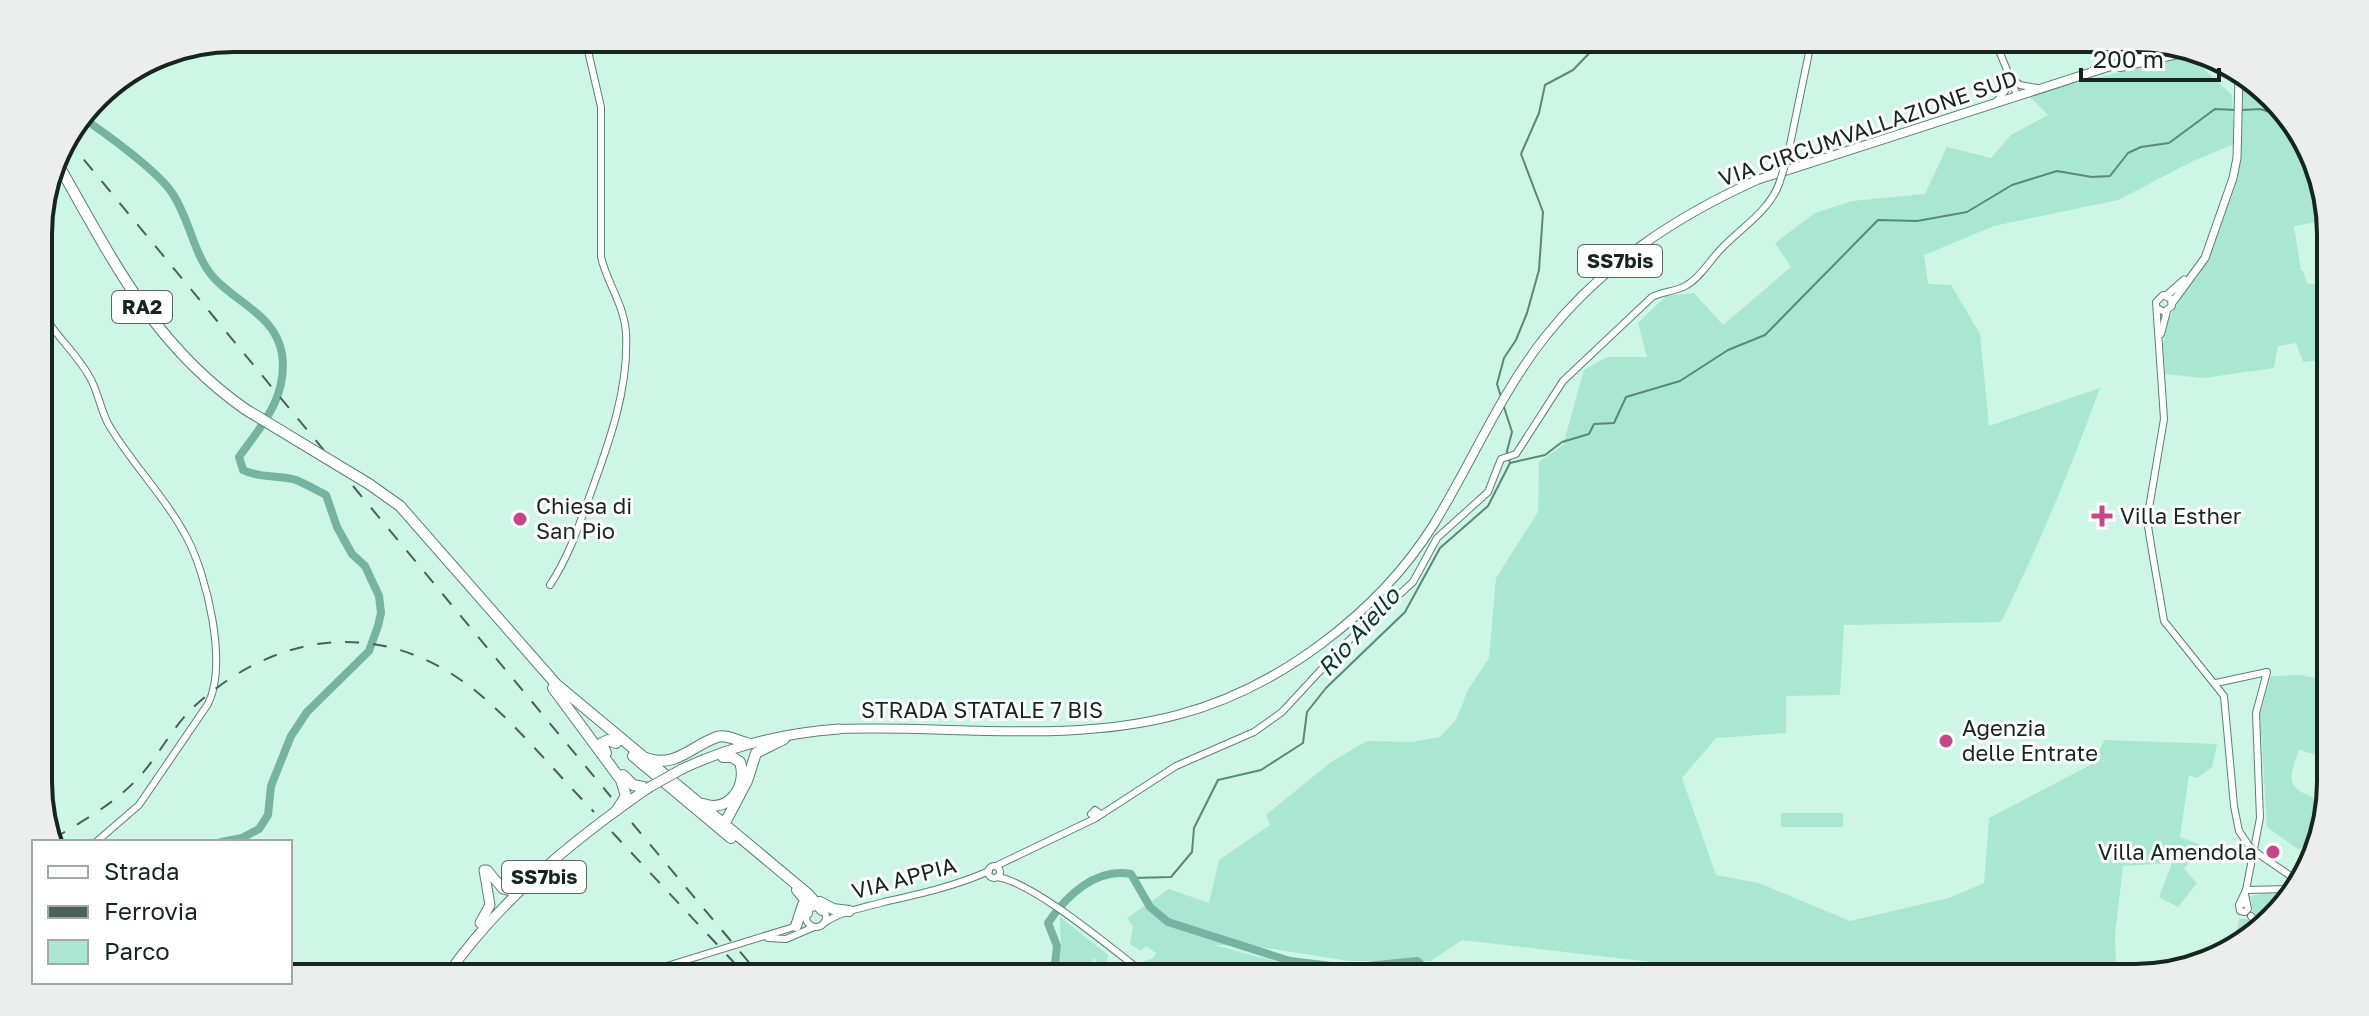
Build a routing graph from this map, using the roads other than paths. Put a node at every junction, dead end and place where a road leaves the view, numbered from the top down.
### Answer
1 (588, 52) edge
2 (1809, 52) edge
3 (2000, 52) edge
4 (2149, 52) edge
5 (2151, 53) edge
6 (2146, 54) junction
7 (2168, 56) edge
8 (2088, 72) junction
9 (2009, 76) junction
10 (2238, 85) edge
11 (2040, 88) junction
12 (2017, 95) junction
13 (1997, 101) junction
14 (63, 173) edge
15 (61, 180) edge
16 (2192, 274) junction
17 (2166, 296) junction
18 (2172, 303) junction
19 (2157, 308) junction
20 (2167, 311) junction
21 (52, 327) edge
22 (2159, 341) junction
23 (1504, 395) joint
24 (244, 412) junction
25 (397, 508) junction
26 (550, 585) dead end
27 (2216, 683) junction
28 (553, 688) junction
29 (839, 729) joint
30 (784, 737) junction
31 (713, 740) junction
32 (616, 743) junction
33 (747, 743) junction
34 (724, 754) junction
35 (640, 755) junction
36 (673, 760) junction
37 (669, 779) junction
38 (650, 790) junction
39 (675, 793) junction
40 (698, 803) junction
41 (617, 810) junction
42 (732, 810) junction
43 (722, 822) junction
44 (738, 836) junction
45 (98, 840) edge
46 (996, 870) junction
47 (2291, 876) edge
48 (534, 877) junction
49 (795, 890) junction
50 (2281, 890) edge
51 (2246, 892) junction
52 (811, 896) junction
53 (823, 910) junction
54 (845, 913) junction
55 (806, 914) junction
56 (2254, 919) edge
57 (824, 923) junction
58 (796, 926) junction
59 (814, 927) junction
60 (760, 938) junction
61 (467, 946) junction
62 (456, 964) edge
63 (459, 964) edge
64 (674, 964) edge
65 (1131, 964) edge

1 - 26 street
2 - 46 street, bridge
3 - 9 street
4 - 6 main road
5 - 6 main road, VIA CIRCUMVALLAZIONE SUD / SS7bis
6 - 8 main road, VIA CIRCUMVALLAZIONE SUD / SS7bis
7 - 8 main road
8 - 11 main road, VIA CIRCUMVALLAZIONE SUD / SS7bis
9 - 11 street
9 - 12 street
9 - 13 street
10 - 16 main road
11 - 12 main road, VIA CIRCUMVALLAZIONE SUD / SS7bis
12 - 13 main road, VIA CIRCUMVALLAZIONE SUD / SS7bis
13 - 23 main road, VIA CIRCUMVALLAZIONE SUD / SS7bis
14 - 24 highway, RA2
15 - 24 highway, RA2
16 - 17 main road
16 - 18 main road
17 - 18 street
17 - 19 street
18 - 20 street
19 - 20 street
19 - 22 street
20 - 22 street
21 - 45 street
22 - 27 street
23 - 29 main road, STRADA STATALE 7 BIS / SS7bis
24 - 25 highway, RA2, bridge
25 - 28 highway, RA2
25 - 35 highway, RA2
27 - 47 street, bridge
27 - 51 street
28 - 32 highway, RA2
28 - 41 highway
29 - 30 highway, SS7bis
30 - 33 highway, SS7bis
30 - 34 highway, SS7bis
30 - 42 highway
31 - 33 highway
31 - 34 highway
31 - 36 highway
32 - 38 highway
32 - 39 highway, RA2
33 - 34 highway, SS7bis
34 - 38 highway, SS7bis, bridge
34 - 40 highway
35 - 36 highway
35 - 37 highway, RA2
36 - 37 highway
37 - 40 highway, RA2
38 - 41 highway, SS7bis
38 - 63 highway, SS7bis
39 - 43 highway
39 - 49 highway, RA2
40 - 43 highway, RA2
41 - 48 highway, SS7bis
42 - 43 highway
42 - 44 highway
43 - 44 highway, RA2
44 - 52 highway, RA2
46 - 54 street, VIA APPIA
46 - 65 street, VIA APPIA
48 - 61 highway, SS7bis
48 - 61 highway
49 - 55 highway
49 - 58 highway
50 - 51 street
51 - 56 street
52 - 53 highway
52 - 54 highway
53 - 54 street, VIA APPIA
53 - 55 street, VIA APPIA
53 - 57 street, VIA APPIA
54 - 57 street, VIA APPIA
55 - 58 street
55 - 59 street
57 - 59 street, VIA APPIA
58 - 60 street, VIA APPIA
59 - 60 street, VIA APPIA
60 - 64 street, VIA APPIA
61 - 62 highway, SS7bis

